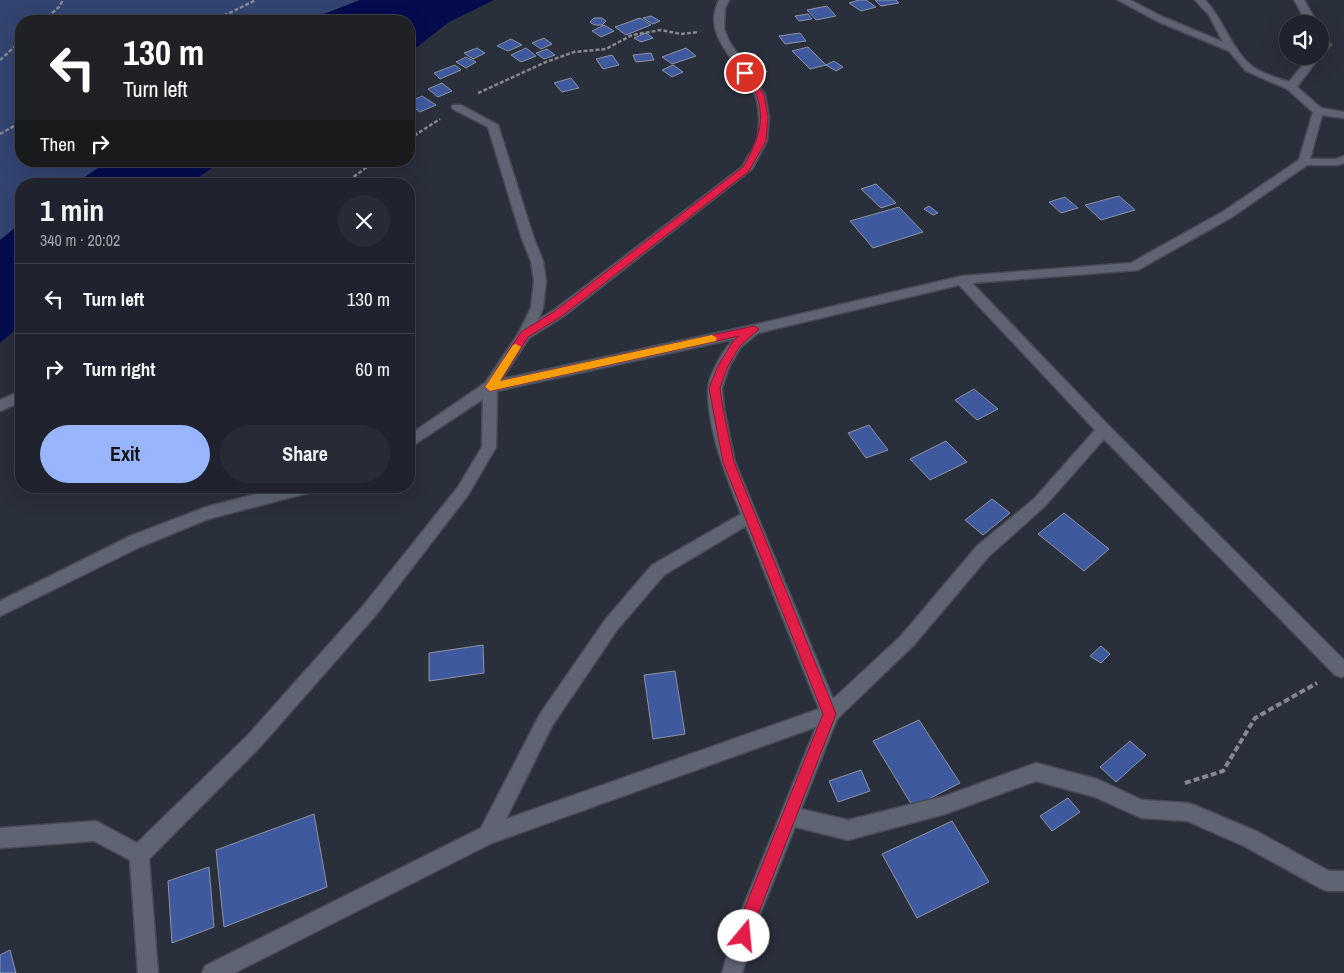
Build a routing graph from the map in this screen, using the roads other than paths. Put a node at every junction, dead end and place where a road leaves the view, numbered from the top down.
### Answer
1 (724, 0) edge
2 (1123, 0) edge
3 (1200, 0) edge
4 (1299, 0) edge
5 (1308, 15) edge
6 (1232, 48) junction
7 (1308, 65) edge
8 (1291, 87) junction
9 (457, 107) road end
10 (1318, 112) junction
11 (1344, 115) edge
12 (1344, 159) edge
13 (1304, 162) junction
14 (962, 280) junction
15 (754, 329) junction
16 (524, 335) junction
17 (490, 387) junction
18 (15, 399) edge
19 (0, 406) edge
20 (1104, 430) junction
21 (415, 438) edge
22 (285, 493) edge
23 (750, 516) junction
24 (0, 608) edge
25 (1341, 669) road end
26 (830, 714) junction
27 (789, 816) junction
28 (488, 835) junction
29 (0, 838) edge
30 (139, 855) junction
31 (1344, 881) edge
32 (148, 973) edge
33 (212, 973) edge
34 (732, 973) edge

1 - 16 street
2 - 6 street
3 - 6 street
4 - 5 street
6 - 8 street
7 - 8 street
8 - 10 street
9 - 16 street
10 - 11 street
10 - 13 street
12 - 13 street
13 - 14 street
14 - 15 street
14 - 20 street
15 - 17 street
15 - 23 street
16 - 17 street
17 - 21 street
17 - 30 street
18 - 19 street
20 - 25 street
20 - 26 street
22 - 24 street
23 - 26 street
23 - 28 street
26 - 27 street
26 - 28 street
27 - 31 street
27 - 34 street
28 - 33 street
29 - 30 street
30 - 32 street

